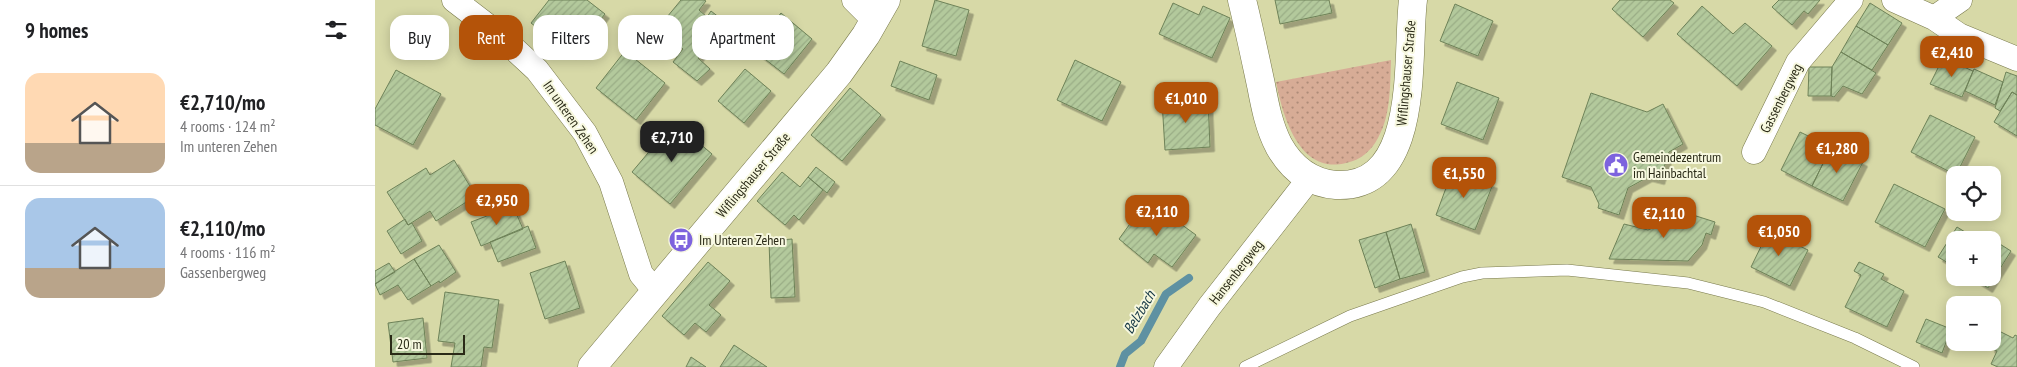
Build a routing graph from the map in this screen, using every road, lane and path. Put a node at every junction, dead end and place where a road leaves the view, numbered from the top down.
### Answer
1 (454, 0) edge
2 (854, 0) edge
3 (1242, 0) edge
4 (1413, 0) edge
5 (1851, 0) edge
6 (1894, 0) edge
7 (1961, 0) edge
8 (881, 11) edge
9 (1934, 18) junction
10 (2017, 59) edge
11 (1754, 152) dead end
12 (1309, 179) junction
13 (655, 291) junction
14 (592, 367) edge
15 (1166, 367) edge
16 (1245, 367) edge
17 (1914, 367) edge

1 - 13 street, Im unteren Zehen
2 - 8 street
3 - 12 street
4 - 12 street, Wiflingshauser Straße
5 - 11 street, Gassenbergweg
6 - 9 street
7 - 9 street
8 - 13 street, Wiflingshauser Straße
9 - 10 street
12 - 15 street, Hansenbergweg
13 - 14 street, Wiflingshauser Straße
16 - 17 lane

